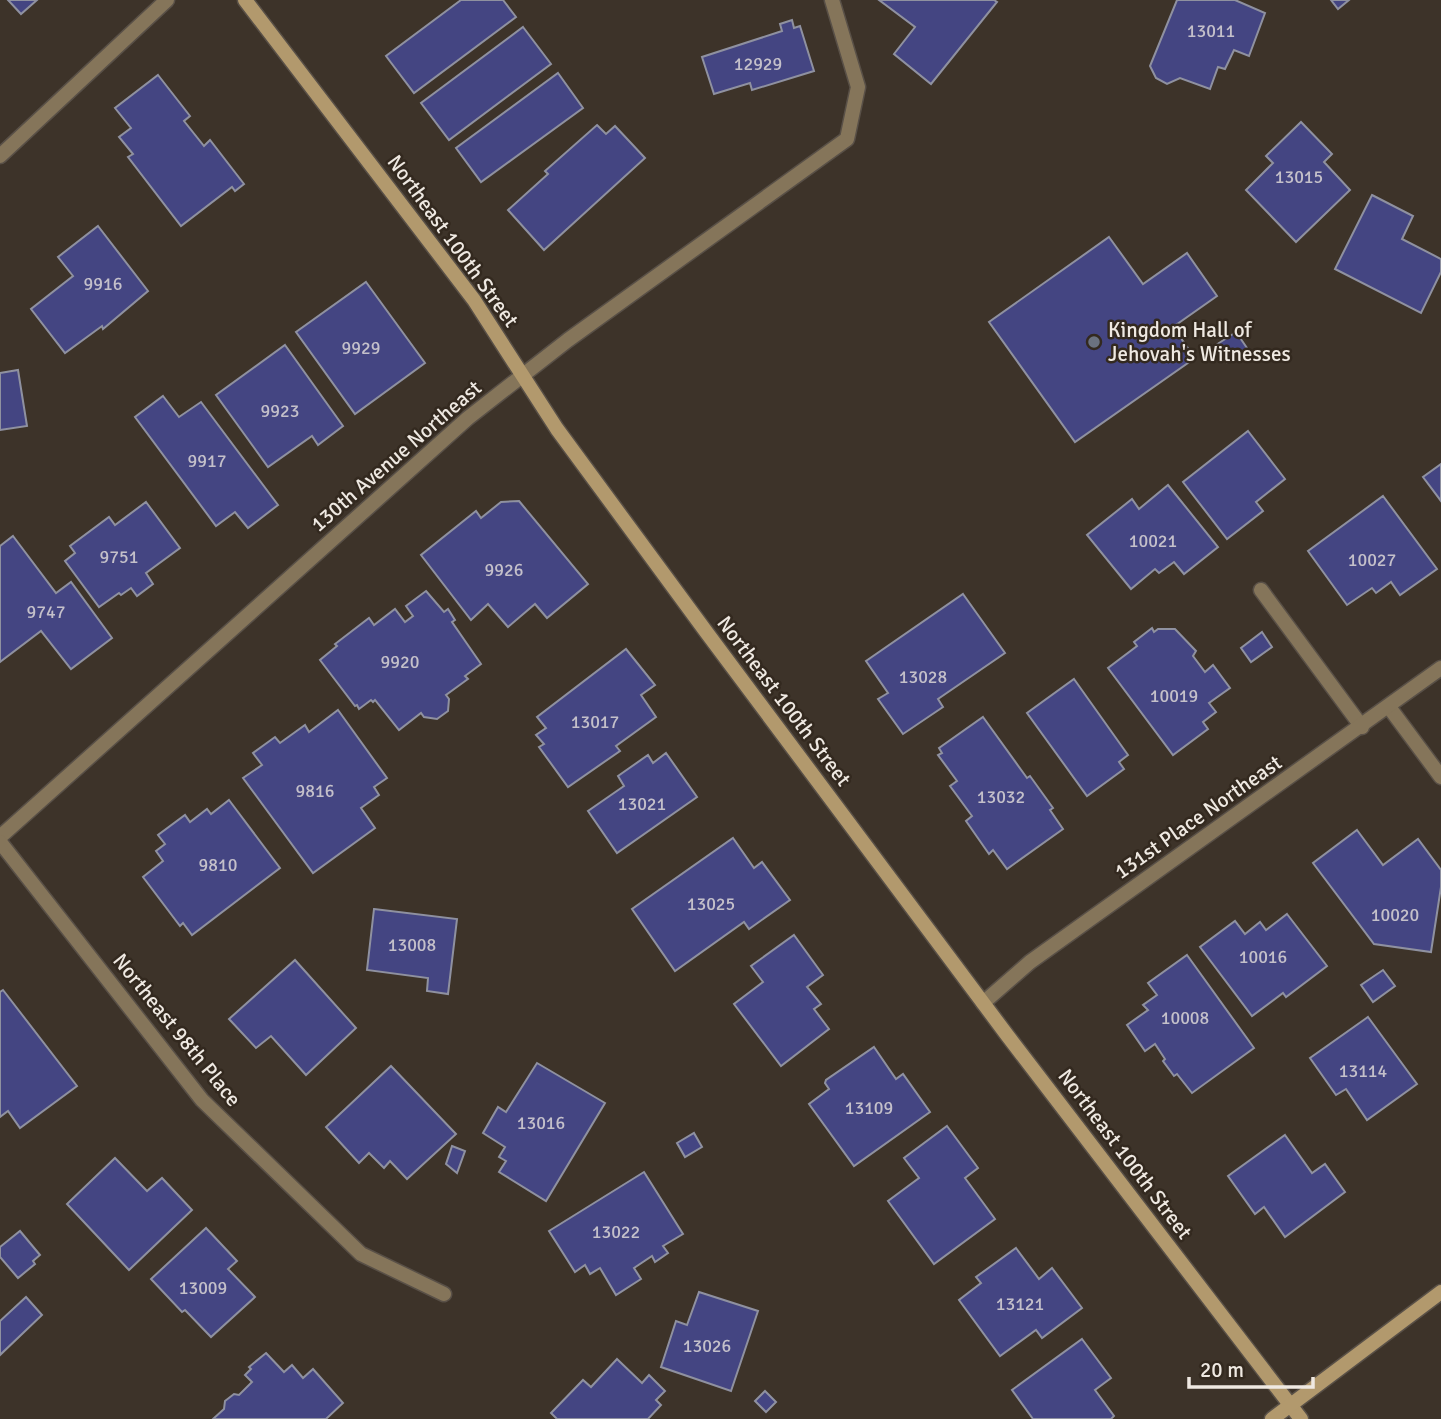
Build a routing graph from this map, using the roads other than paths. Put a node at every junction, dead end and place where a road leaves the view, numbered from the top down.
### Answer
1 (167, 0) edge
2 (245, 0) edge
3 (832, 0) edge
4 (0, 156) edge
5 (522, 374) junction
6 (1261, 590) dead end
7 (1441, 668) edge
8 (1389, 706) junction
9 (1362, 727) junction
10 (1441, 777) edge
11 (0, 839) edge
12 (983, 1003) junction
13 (1441, 1292) edge
14 (444, 1294) dead end
15 (1290, 1404) junction
16 (1272, 1419) edge
17 (1301, 1419) edge

1 - 4 street
2 - 5 street, Northeast 100th Street
3 - 5 street, 130th Avenue Northeast
5 - 11 street, 130th Avenue Northeast
5 - 12 street, Northeast 100th Street
6 - 9 street
7 - 8 street, 131st Place Northeast
8 - 9 street, 131st Place Northeast
8 - 10 street
9 - 12 street, 131st Place Northeast
11 - 14 street, Northeast 98th Place
12 - 15 street, Northeast 100th Street
13 - 15 street
15 - 16 street
15 - 17 street, Northeast 100th Street

